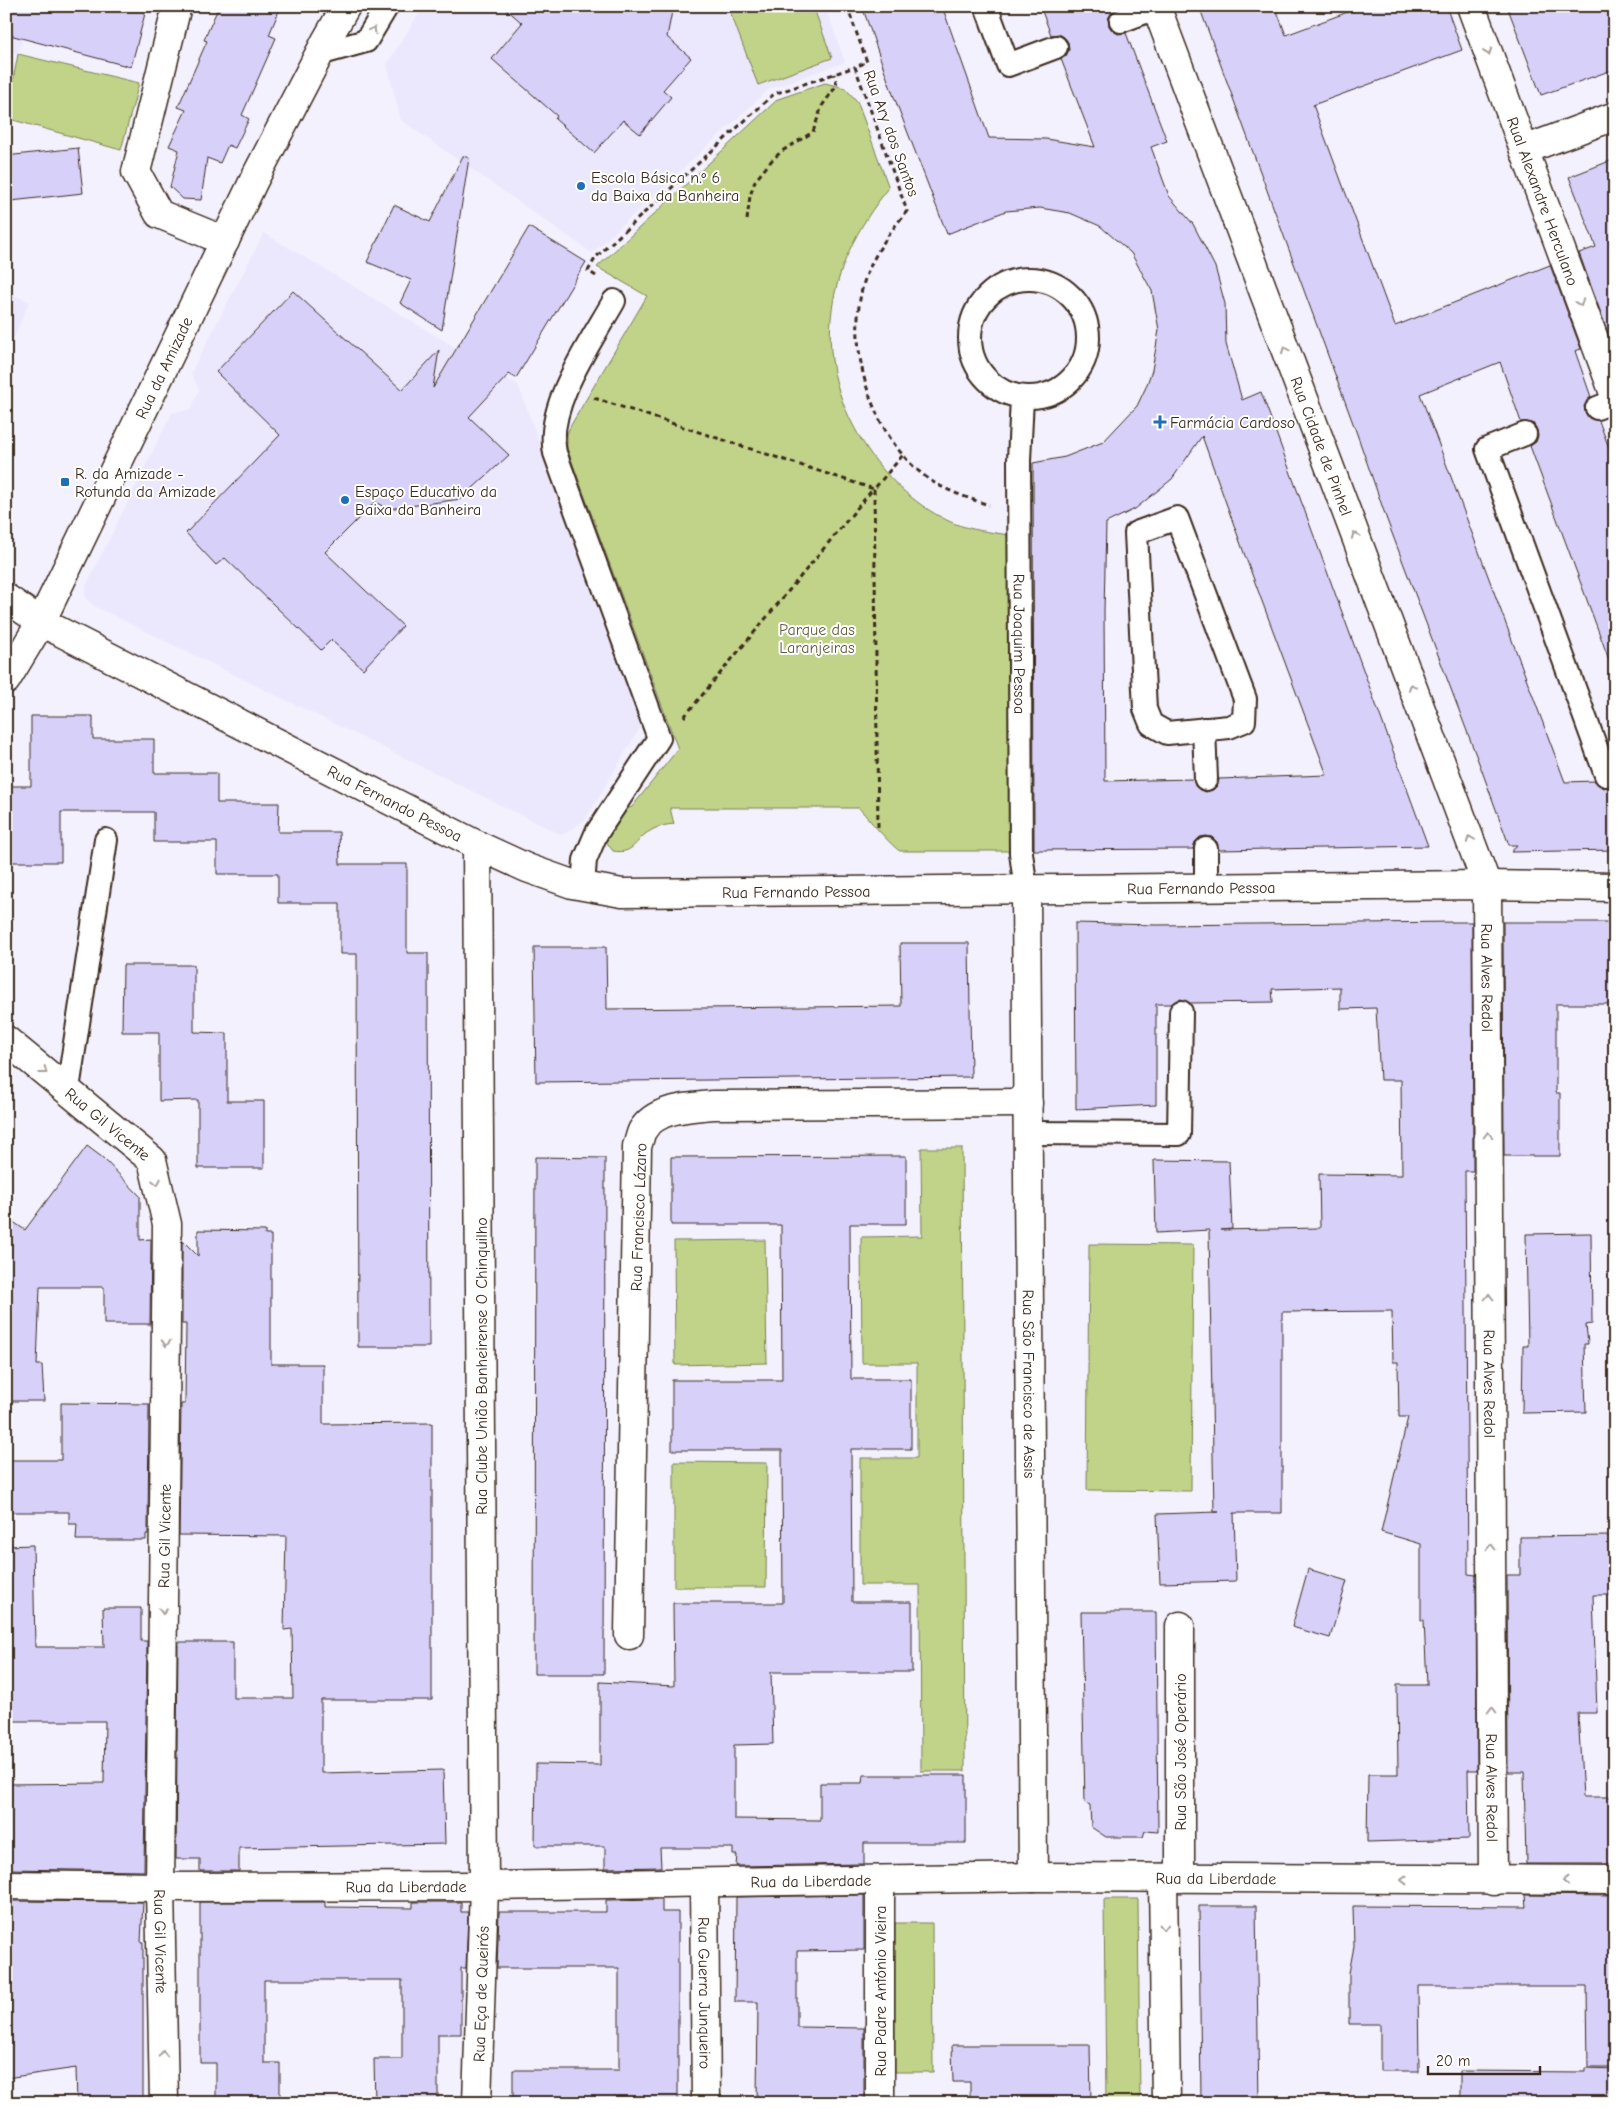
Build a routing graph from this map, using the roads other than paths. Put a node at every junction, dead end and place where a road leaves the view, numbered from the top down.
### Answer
1 (177, 6) edge
2 (346, 6) edge
3 (387, 6) edge
4 (986, 6) edge
5 (1471, 6) edge
6 (1156, 7) edge
7 (1121, 21) dead end
8 (1056, 47) dead end
9 (319, 54) junction
10 (1615, 116) edge
11 (1524, 150) junction
12 (225, 241) junction
13 (614, 301) road end
14 (1022, 398) junction
15 (1609, 401) edge
16 (1525, 434) dead end
17 (6, 598) edge
18 (41, 622) junction
19 (6, 680) edge
20 (1204, 729) junction
21 (1606, 774) dead end
22 (1206, 779) dead end
23 (106, 840) dead end
24 (478, 845) junction
25 (1206, 849) dead end
26 (1487, 885) junction
27 (583, 886) junction
28 (1206, 887) junction
29 (1615, 887) edge
30 (1026, 890) junction
31 (1181, 1012) dead end
32 (6, 1040) edge
33 (68, 1089) junction
34 (1028, 1103) junction
35 (1028, 1133) junction
36 (1180, 1626) dead end
37 (630, 1635) dead end
38 (1033, 1877) junction
39 (1172, 1878) junction
40 (880, 1880) junction
41 (1615, 1880) edge
42 (1493, 1881) junction
43 (704, 1883) junction
44 (6, 1885) edge
45 (484, 1886) junction
46 (160, 1887) junction
47 (880, 2101) dead end
48 (164, 2103) edge
49 (477, 2103) edge
50 (706, 2103) edge
51 (1166, 2103) edge

1 - 12 street
2 - 9 street, Rua da Amizade
9 -> 3 lane
4 - 8 lane
5 -> 11 street, Rual Alexandre Herculano
6 - 7 lane
26 -> 6 street, Rua Cidade de Pinhel
9 - 12 street, Rua da Amizade
10 - 11 street
11 -> 15 street, Rual Alexandre Herculano
12 - 18 street, Rua da Amizade
13 - 27 lane
14 - 14 lane
14 - 30 lane, Rua Joaquim Pessoa
16 - 21 lane
17 - 18 street, Rua Fernando Pessoa
18 - 19 street, Rua da Amizade
18 - 24 street, Rua Fernando Pessoa
20 - 20 lane
20 - 22 lane
23 - 33 lane
24 - 27 street, Rua Fernando Pessoa
24 - 45 street, Rua Clube União Banheirense O Chinquilho
25 - 28 lane
26 - 28 street, Rua Fernando Pessoa
26 - 29 street, Rua Fernando Pessoa
42 -> 26 street, Rua Alves Redol
27 - 30 street, Rua Fernando Pessoa
28 - 30 street, Rua Fernando Pessoa
30 - 34 street, Rua São Francisco de Assis
31 - 35 lane
32 -> 33 street, Rua Gil Vicente
33 -> 46 street, Rua Gil Vicente
34 - 35 street, Rua São Francisco de Assis
34 - 37 street, Rua Francisco Lázaro
35 - 38 street, Rua São Francisco de Assis
36 - 39 street, Rua São José Operário
38 - 39 street, Rua da Liberdade
38 - 40 street, Rua da Liberdade
42 -> 39 street, Rua da Liberdade
39 -> 51 street, Rua São José Operário
40 - 43 street, Rua da Liberdade
40 - 47 street, Rua Padre António Vieira
41 -> 42 street, Rua da Liberdade
43 - 45 street, Rua da Liberdade
43 - 50 street, Rua Guerra Junqueiro
44 - 46 street, Rua da Liberdade
45 - 46 street, Rua da Liberdade
45 - 49 street, Rua Eça de Queirós
48 -> 46 street, Rua Gil Vicente

